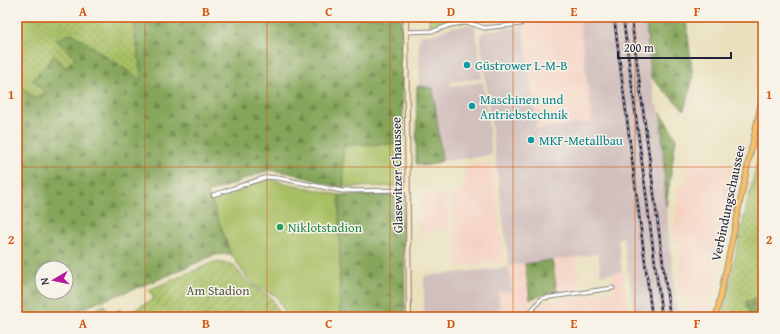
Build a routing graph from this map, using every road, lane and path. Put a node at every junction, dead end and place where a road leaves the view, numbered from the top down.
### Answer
1 (406, 17) edge
2 (521, 24) dead end
3 (406, 32) junction
4 (763, 93) edge
5 (407, 190) junction
6 (213, 195) dead end
7 (613, 288) dead end
8 (409, 317) edge
9 (527, 317) edge
10 (716, 317) edge

1 - 3 main road, Glasewitzer Chaussee
2 - 3 street
3 - 5 main road, Glasewitzer Chaussee
4 - 10 main road, Verbindungschaussee
5 - 6 street
5 - 8 main road, Glasewitzer Chaussee
7 - 9 street

